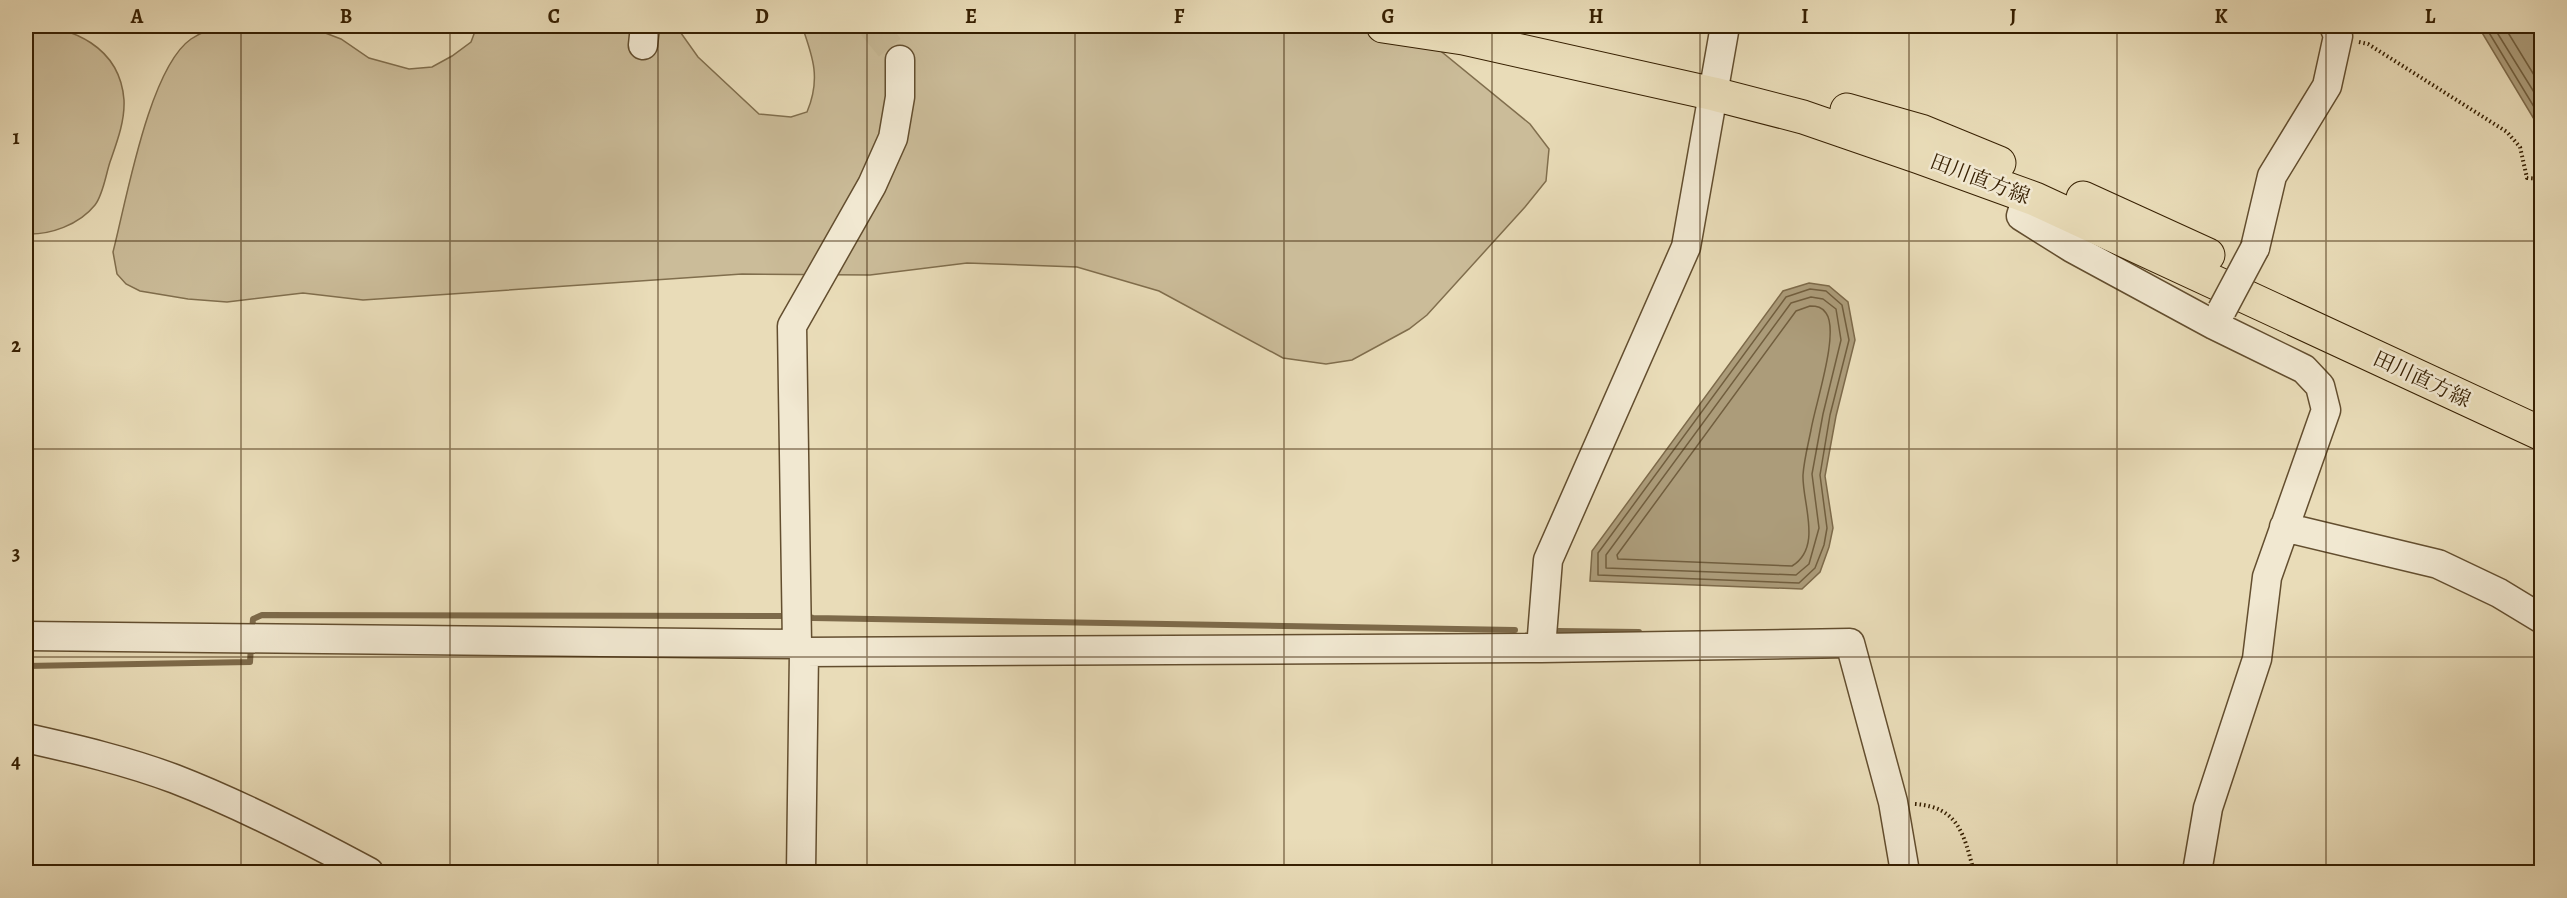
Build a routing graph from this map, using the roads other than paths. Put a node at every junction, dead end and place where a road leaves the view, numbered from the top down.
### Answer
1 (1383, 26) edge
2 (1504, 26) edge
3 (1725, 26) edge
4 (2336, 31) edge
5 (900, 60) tunnel mouth
6 (1715, 83) junction
7 (1920, 144) junction
8 (2027, 196) junction
9 (2218, 317) junction
10 (2541, 410) edge
11 (2541, 434) edge
12 (2284, 527) junction
13 (2541, 619) edge
14 (26, 636) edge
15 (801, 648) junction
16 (1541, 648) junction
17 (26, 738) edge
18 (369, 873) edge
19 (801, 873) edge
20 (1905, 873) edge
21 (2197, 873) edge

1 - 6 main road, 田川直方線
2 - 6 main road, 田川直方線
3 - 6 street
4 - 9 street, bridge
5 - 15 street
6 - 7 main road, 田川直方線
6 - 16 street
7 - 8 main road, 田川直方線
7 - 10 main road, 田川直方線
8 - 9 street
8 - 11 main road, 田川直方線
9 - 12 street
12 - 13 street
12 - 21 street
14 - 15 street
15 - 16 street
15 - 19 street
16 - 20 street
17 - 18 street

